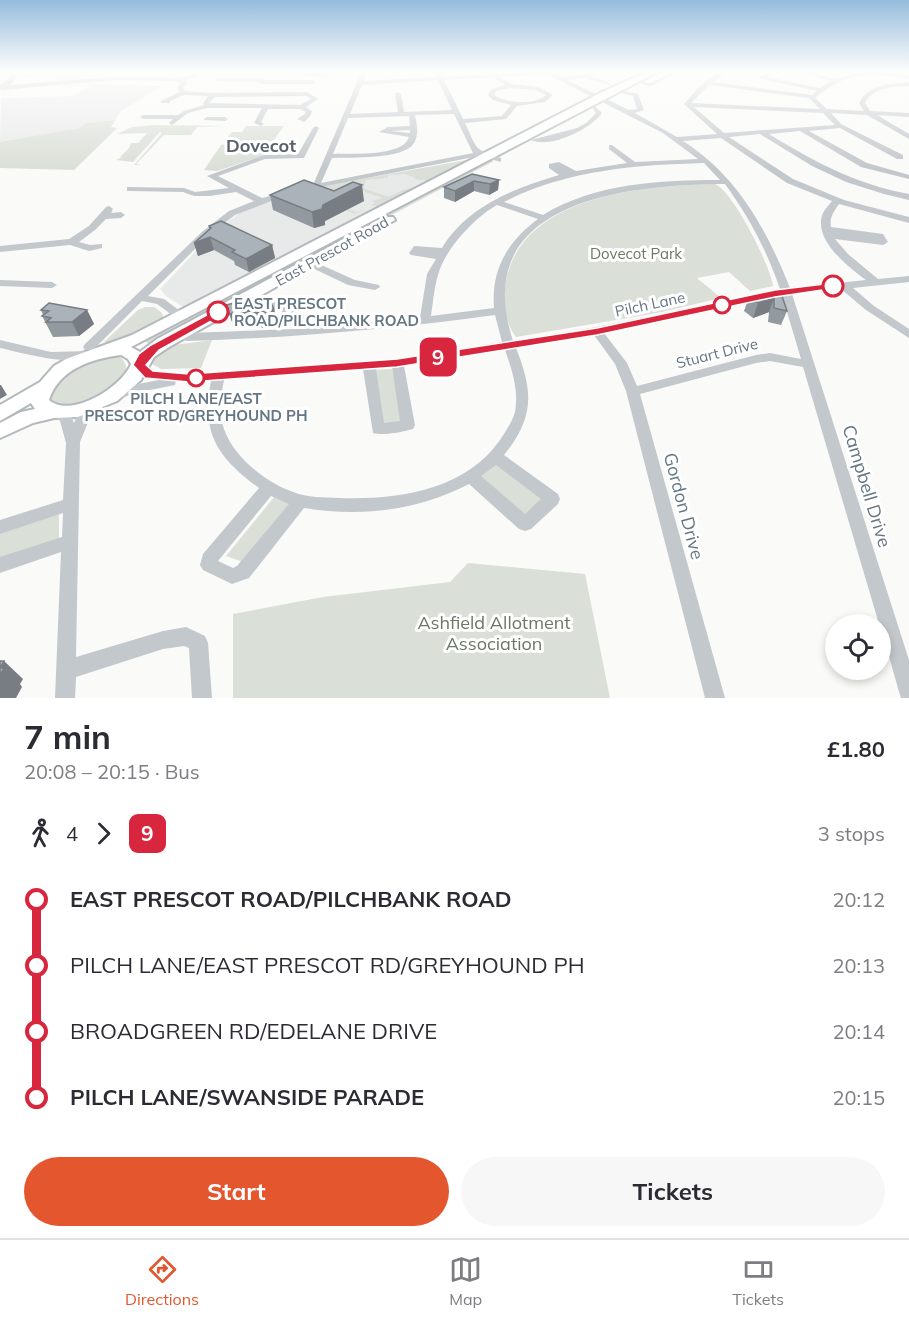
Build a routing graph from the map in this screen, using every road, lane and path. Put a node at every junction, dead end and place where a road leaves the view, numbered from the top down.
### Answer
1 (310, 104) edge
2 (352, 104) edge
3 (399, 104) edge
4 (452, 104) edge
5 (515, 104) joint
6 (519, 104) edge
7 (598, 104) edge
8 (602, 104) edge
9 (612, 104) edge
10 (617, 104) edge
11 (639, 104) edge
12 (737, 104) junction
13 (773, 104) edge
14 (818, 104) edge
15 (862, 104) edge
16 (688, 105) joint
17 (207, 106) joint
18 (266, 107) junction
19 (301, 107) junction
20 (225, 108) junction
21 (824, 111) junction
22 (909, 111) edge
23 (456, 112) junction
24 (777, 113) junction
25 (868, 113) junction
26 (401, 114) junction
27 (412, 114) junction
28 (744, 115) dead end
29 (347, 116) junction
30 (143, 117) dead end
31 (207, 119) dead end
32 (216, 119) junction
33 (225, 119) dead end
34 (304, 120) dead end
35 (462, 121) junction
36 (261, 124) dead end
37 (842, 126) junction
38 (316, 128) dead end
39 (802, 129) junction
40 (761, 132) junction
41 (722, 135) junction
42 (909, 137) edge
43 (676, 139) junction
44 (612, 147) dead end
45 (329, 156) junction
46 (488, 157) junction
47 (900, 157) dead end
48 (705, 161) junction
49 (633, 164) junction
50 (909, 177) edge
51 (727, 182) junction
52 (316, 186) junction
53 (238, 189) junction
54 (130, 190) dead end
55 (909, 197) edge
56 (261, 201) junction
57 (837, 201) junction
58 (496, 202) junction
59 (121, 215) dead end
60 (545, 219) junction
61 (909, 220) edge
62 (827, 232) junction
63 (71, 242) junction
64 (0, 249) edge
65 (90, 249) dead end
66 (310, 263) junction
67 (909, 279) edge
68 (875, 282) junction
69 (0, 283) edge
70 (52, 285) dead end
71 (843, 285) junction
72 (368, 288) dead end
73 (787, 291) junction
74 (762, 296) junction
75 (264, 297) edge
76 (142, 298) junction
77 (792, 309) junction
78 (499, 311) junction
79 (180, 316) junction
80 (425, 321) junction
81 (597, 331) junction
82 (301, 332) junction
83 (179, 334) junction
84 (909, 334) edge
85 (0, 344) edge
86 (509, 346) junction
87 (97, 351) junction
88 (51, 356) junction
89 (397, 363) junction
90 (808, 364) junction
91 (139, 365) junction
92 (369, 366) junction
93 (219, 376) junction
94 (54, 377) junction
95 (189, 378) junction
96 (633, 391) junction
97 (104, 400) junction
98 (55, 412) junction
99 (0, 414) edge
100 (0, 430) edge
101 (73, 443) junction
102 (496, 457) junction
103 (470, 476) junction
104 (268, 488) junction
105 (300, 501) junction
106 (69, 506) junction
107 (0, 527) edge
108 (71, 541) junction
109 (0, 565) edge
110 (66, 670) junction
111 (909, 692) edge
112 (65, 698) edge
113 (202, 698) edge
114 (715, 698) edge

1 - 19 street
2 - 29 street
3 - 26 street
4 - 23 street
5 - 6 street
5 - 35 street
7 - 46 highway, East Prescot Road
8 - 46 highway, East Prescot Road
9 - 43 street, Campbell Drive
10 - 11 street
12 - 16 street
12 - 24 street
12 - 28 street
13 - 24 street
14 - 21 street
15 - 25 street
16 - 41 street
17 - 20 street
17 - 30 street
18 - 19 street
18 - 20 street
18 - 36 street
19 - 34 street
20 - 32 street
21 - 24 street
21 - 25 street
21 - 37 street
22 - 25 street
23 - 27 street
23 - 35 street
25 - 42 street
26 - 27 street
26 - 29 street
27 - 45 street
29 - 45 street
31 - 32 street
32 - 33 street
35 - 46 street
37 - 39 street
37 - 47 street
38 - 53 street
39 - 40 street
39 - 50 street
40 - 41 street
40 - 55 street
41 - 43 street
41 - 57 street
43 - 48 street, Campbell Drive
44 - 49 street
45 - 52 street
46 - 52 street, East Prescot Road
46 - 66 highway, East Prescot Road
46 - 79 highway, East Prescot Road
48 - 49 street
48 - 51 street, Campbell Drive
49 - 58 street
51 - 60 street
51 - 73 street, Campbell Drive
52 - 56 street, East Prescot Road
53 - 54 street
53 - 56 street
56 - 76 street, East Prescot Road
57 - 61 street
57 - 62 street
58 - 60 street
58 - 80 street
59 - 63 street
60 - 78 street
62 - 62 street
62 - 68 street
63 - 64 street
63 - 65 street
66 - 72 street
66 - 83 highway, East Prescot Road
67 - 68 street, Pilch Lane
68 - 71 street, Pilch Lane
69 - 70 street
71 - 73 street, Pilch Lane
71 - 84 street
73 - 74 street, Pilch Lane
73 - 77 street, Campbell Drive
74 - 77 street
74 - 81 street, Pilch Lane
75 - 82 street
76 - 79 street
76 - 87 street, East Prescot Road
77 - 90 street, Campbell Drive
78 - 80 street
78 - 86 street
79 - 87 highway, East Prescot Road
80 - 82 street
81 - 86 street, Pilch Lane
81 - 96 street, Gordon Drive
82 - 83 street
83 - 91 highway, East Prescot Road
85 - 88 street
86 - 89 street, Pilch Lane
86 - 102 street
87 - 88 street
87 - 91 highway
87 - 94 highway
88 - 94 street
89 - 92 street, Pilch Lane
89 - 92 street
90 - 96 street, Stuart Drive
90 - 111 street, Campbell Drive
91 - 95 street, Pilch Lane
91 - 97 highway, East Prescot Road
92 - 93 street, Pilch Lane
93 - 95 street, Pilch Lane
93 - 104 street
94 - 98 highway
94 - 99 highway
95 - 97 street, Pilch Lane
96 - 114 street, Gordon Drive
97 - 98 highway
97 - 101 street
98 - 100 highway
98 - 101 street
101 - 106 street
102 - 103 street
102 - 103 street
103 - 105 street
104 - 105 street
104 - 105 street
106 - 107 street
106 - 108 street
108 - 109 street
108 - 110 street
110 - 112 street
110 - 113 street

